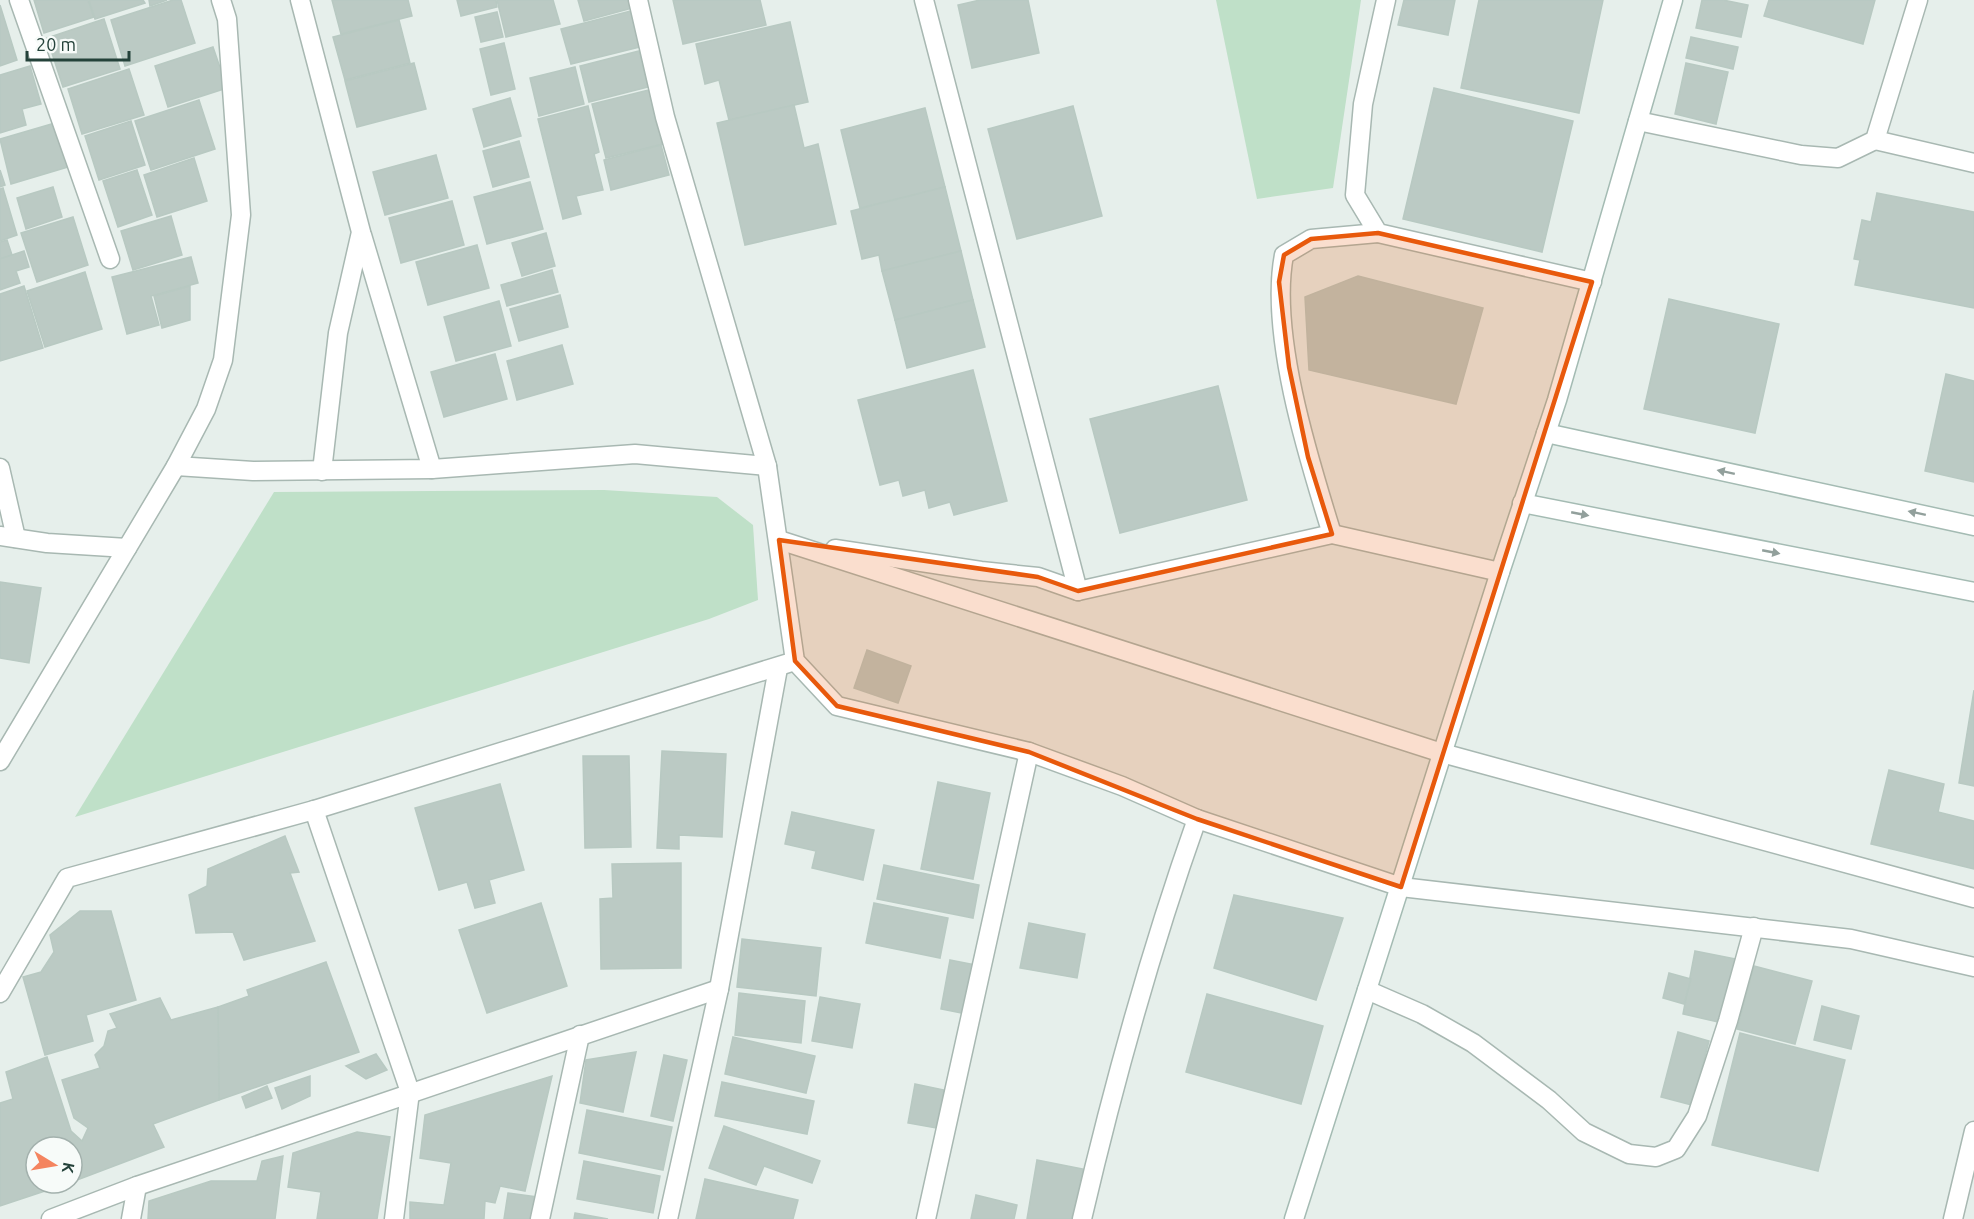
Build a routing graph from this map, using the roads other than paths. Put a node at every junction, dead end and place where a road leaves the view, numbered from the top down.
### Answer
1 (19, 0) edge
2 (221, 0) edge
3 (300, 0) edge
4 (638, 0) edge
5 (924, 0) edge
6 (1386, 0) edge
7 (1673, 0) edge
8 (1918, 0) edge
9 (1638, 121) junction
10 (1875, 140) junction
11 (1974, 163) edge
12 (361, 232) junction
13 (1378, 232) junction
14 (110, 259) dead end
15 (1592, 282) junction
16 (1546, 433) junction
17 (176, 466) junction
18 (767, 466) junction
19 (0, 468) edge
20 (432, 469) junction
21 (322, 471) junction
22 (1522, 503) junction
23 (1974, 526) edge
24 (1332, 534) junction
25 (8, 537) edge
26 (779, 540) junction
27 (127, 548) junction
28 (1500, 572) junction
29 (1078, 591) junction
30 (1974, 592) edge
31 (786, 664) junction
32 (1029, 752) junction
33 (1442, 753) junction
34 (0, 761) edge
35 (314, 810) junction
36 (1197, 819) junction
37 (1401, 887) junction
38 (1974, 898) edge
39 (1754, 927) junction
40 (1974, 967) edge
41 (719, 989) junction
42 (1368, 990) junction
43 (0, 993) edge
44 (580, 1035) junction
45 (410, 1092) junction
46 (1974, 1131) edge
47 (136, 1186) junction
48 (51, 1219) edge
49 (131, 1219) edge
50 (394, 1219) edge
51 (540, 1219) edge
52 (668, 1219) edge
53 (926, 1219) edge
54 (1082, 1219) edge
55 (1294, 1219) edge
56 (1953, 1219) edge

1 - 14 street
2 - 17 street
3 - 12 street
4 - 18 street
5 - 29 street
6 - 13 street
7 - 9 street
8 - 10 street
9 - 10 street
9 - 15 street
10 - 11 street
12 - 20 street
12 - 21 street
13 - 15 street
13 - 24 street
15 - 16 street
16 - 22 street
23 -> 16 street
17 - 21 street
17 - 27 street
18 - 20 street
18 - 26 street
19 - 25 street
20 - 21 street
22 - 28 street
22 -> 30 street
24 - 28 street
24 - 29 street
25 - 27 street
26 - 29 street
26 - 31 street
26 - 33 street
27 - 34 street
28 - 33 street
31 - 32 street
31 - 35 street
31 - 41 street
32 - 36 street
32 - 53 street
33 - 37 street
33 - 38 street
35 - 43 street
35 - 45 street
36 - 37 street
36 - 54 street
37 - 39 street
37 - 42 street
39 - 40 street
39 - 42 street
41 - 44 street
41 - 52 street
42 - 55 street
44 - 45 street
44 - 51 street
45 - 47 street
45 - 50 street
46 - 56 street
47 - 48 street
47 - 49 street

